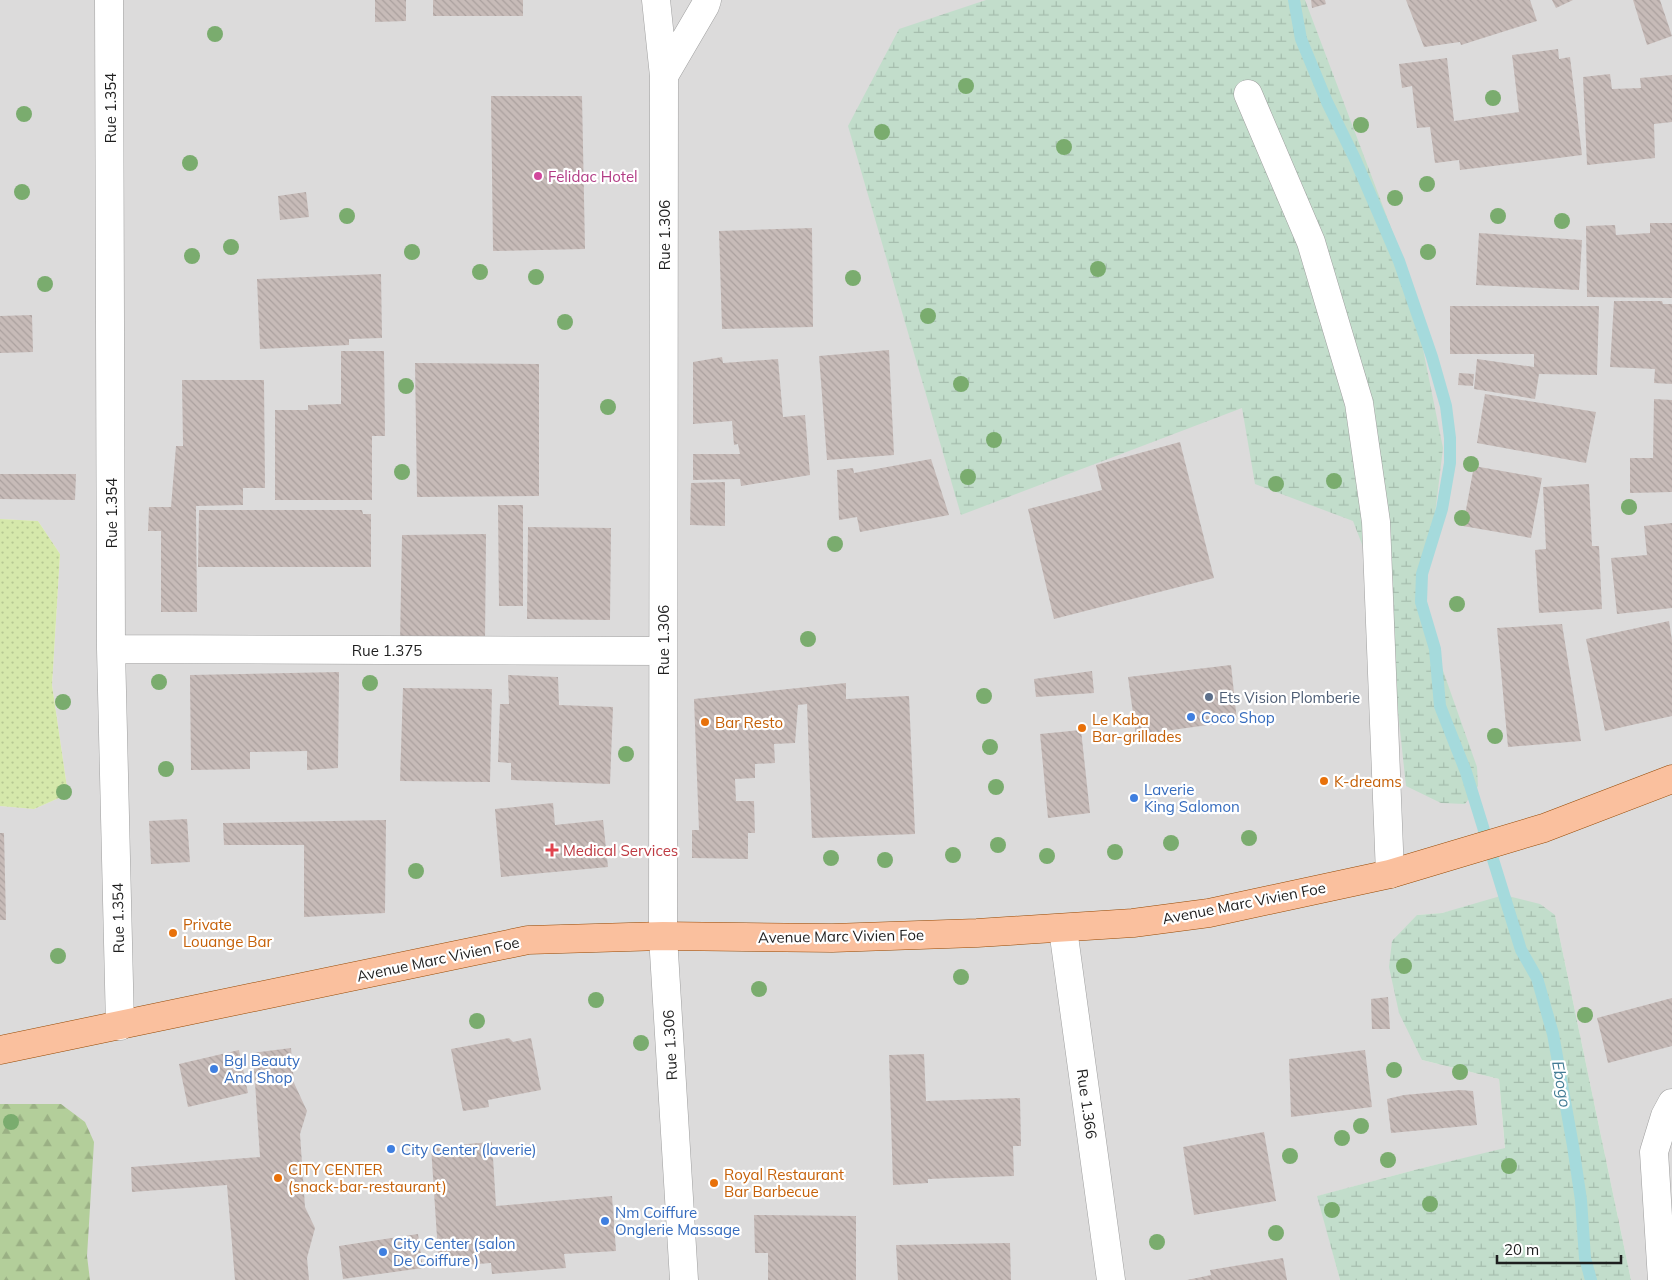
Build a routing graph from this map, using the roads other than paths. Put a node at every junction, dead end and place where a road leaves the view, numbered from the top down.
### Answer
1 (109, 0) edge
2 (656, 0) edge
3 (707, 0) edge
4 (664, 76) junction
5 (1248, 94) dead end
6 (111, 649) junction
7 (663, 651) junction
8 (1672, 779) edge
9 (1390, 874) junction
10 (1062, 929) junction
11 (663, 936) junction
12 (120, 1026) junction
13 (0, 1050) edge
14 (1672, 1103) edge
15 (684, 1280) edge
16 (1110, 1280) edge
17 (1662, 1280) edge

1 - 6 street, Rue 1.354
2 - 4 street, Rue 1.306
3 - 4 street
4 - 7 street, Rue 1.306
5 - 9 street
6 - 7 street, Rue 1.375
6 - 12 street, Rue 1.354
7 - 11 street, Rue 1.306
8 - 9 main road, Avenue Marc Vivien Foe
9 - 10 main road, Avenue Marc Vivien Foe
10 - 11 main road, Avenue Marc Vivien Foe
10 - 16 street, Rue 1.366
11 - 12 main road, Avenue Marc Vivien Foe
11 - 15 street, Rue 1.306
12 - 13 main road, Avenue Marc Vivien Foe
14 - 17 street

